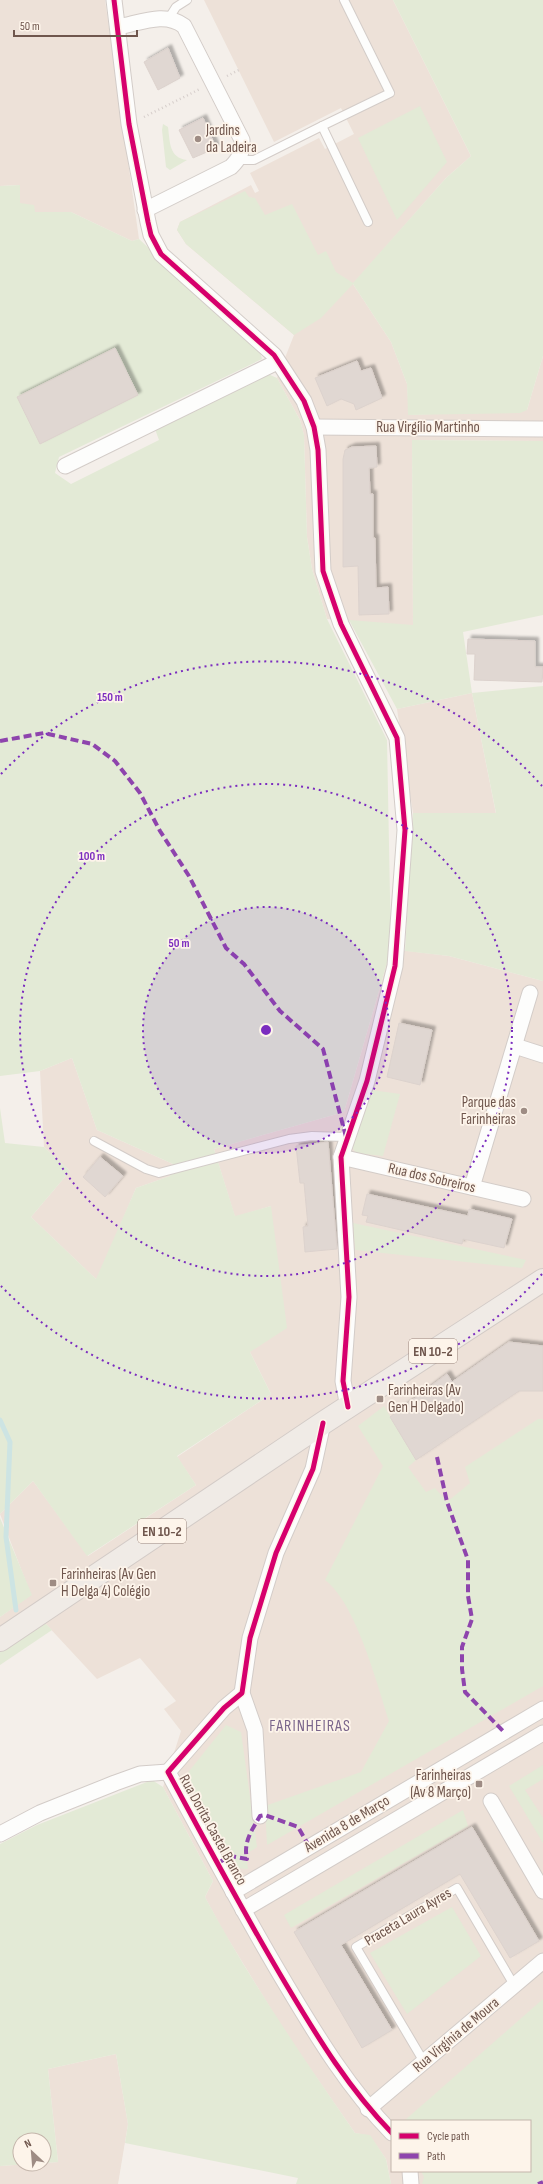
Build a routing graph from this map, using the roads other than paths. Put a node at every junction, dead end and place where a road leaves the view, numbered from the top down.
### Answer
1 (114, 0) edge
2 (187, 0) edge
3 (344, 0) edge
4 (169, 18) junction
5 (118, 27) junction
6 (322, 126) junction
7 (238, 160) junction
8 (145, 210) junction
9 (368, 222) dead end
10 (277, 362) junction
11 (314, 427) junction
12 (543, 429) edge
13 (65, 466) dead end
14 (530, 993) dead end
15 (515, 1046) junction
16 (543, 1055) edge
17 (346, 1137) junction
18 (94, 1140) dead end
19 (340, 1157) junction
20 (472, 1187) junction
21 (523, 1200) dead end
22 (543, 1280) edge
23 (348, 1407) junction
24 (324, 1423) junction
25 (0, 1640) edge
26 (242, 1693) junction
27 (543, 1709) edge
28 (543, 1733) edge
29 (168, 1772) junction
30 (491, 1801) dead end
31 (260, 1816) dead end
32 (0, 1834) edge
33 (543, 1891) edge
34 (233, 1892) junction
35 (243, 1910) junction
36 (543, 1960) edge
37 (514, 1985) junction
38 (424, 2062) junction
39 (368, 2109) junction
40 (391, 2132) edge
41 (410, 2172) edge
42 (411, 2184) edge

1 - 5 street
2 - 4 lane
3 - 6 lane
4 - 5 street
4 - 7 street
5 - 8 street
6 - 7 lane
6 - 9 lane
7 - 8 street
8 - 10 street
10 - 11 street
10 - 13 street
11 - 12 street, Rua Virgílio Martinho
11 - 17 street
14 - 15 street
15 - 16 street
15 - 20 street
17 - 18 lane
17 - 19 street
19 - 20 street, Rua dos Sobreiros
19 - 23 street
20 - 21 street, Rua dos Sobreiros
22 - 23 main road, EN 10-2
23 - 24 main road, EN 10-2
24 - 25 main road, EN 10-2
24 - 26 street
26 - 29 street, Rua Dorita Castel Branco
26 - 31 street
27 - 34 street, Avenida 8 de Março
28 - 35 street, Avenida 8 de Março
29 - 32 street
29 - 34 street, Rua Dorita Castel Branco
30 - 33 street
34 - 35 street, Rua Dorita Castel Branco
35 - 39 street, Rua Dorita Castel Branco
36 - 37 street, Rua Virgínia de Moura
37 - 38 street, Rua Virgínia de Moura
37 - 38 lane, Praceta Laura Ayres
38 - 39 street, Rua Virgínia de Moura
39 - 40 street, Rua Dorita Castel Branco
41 - 42 street

